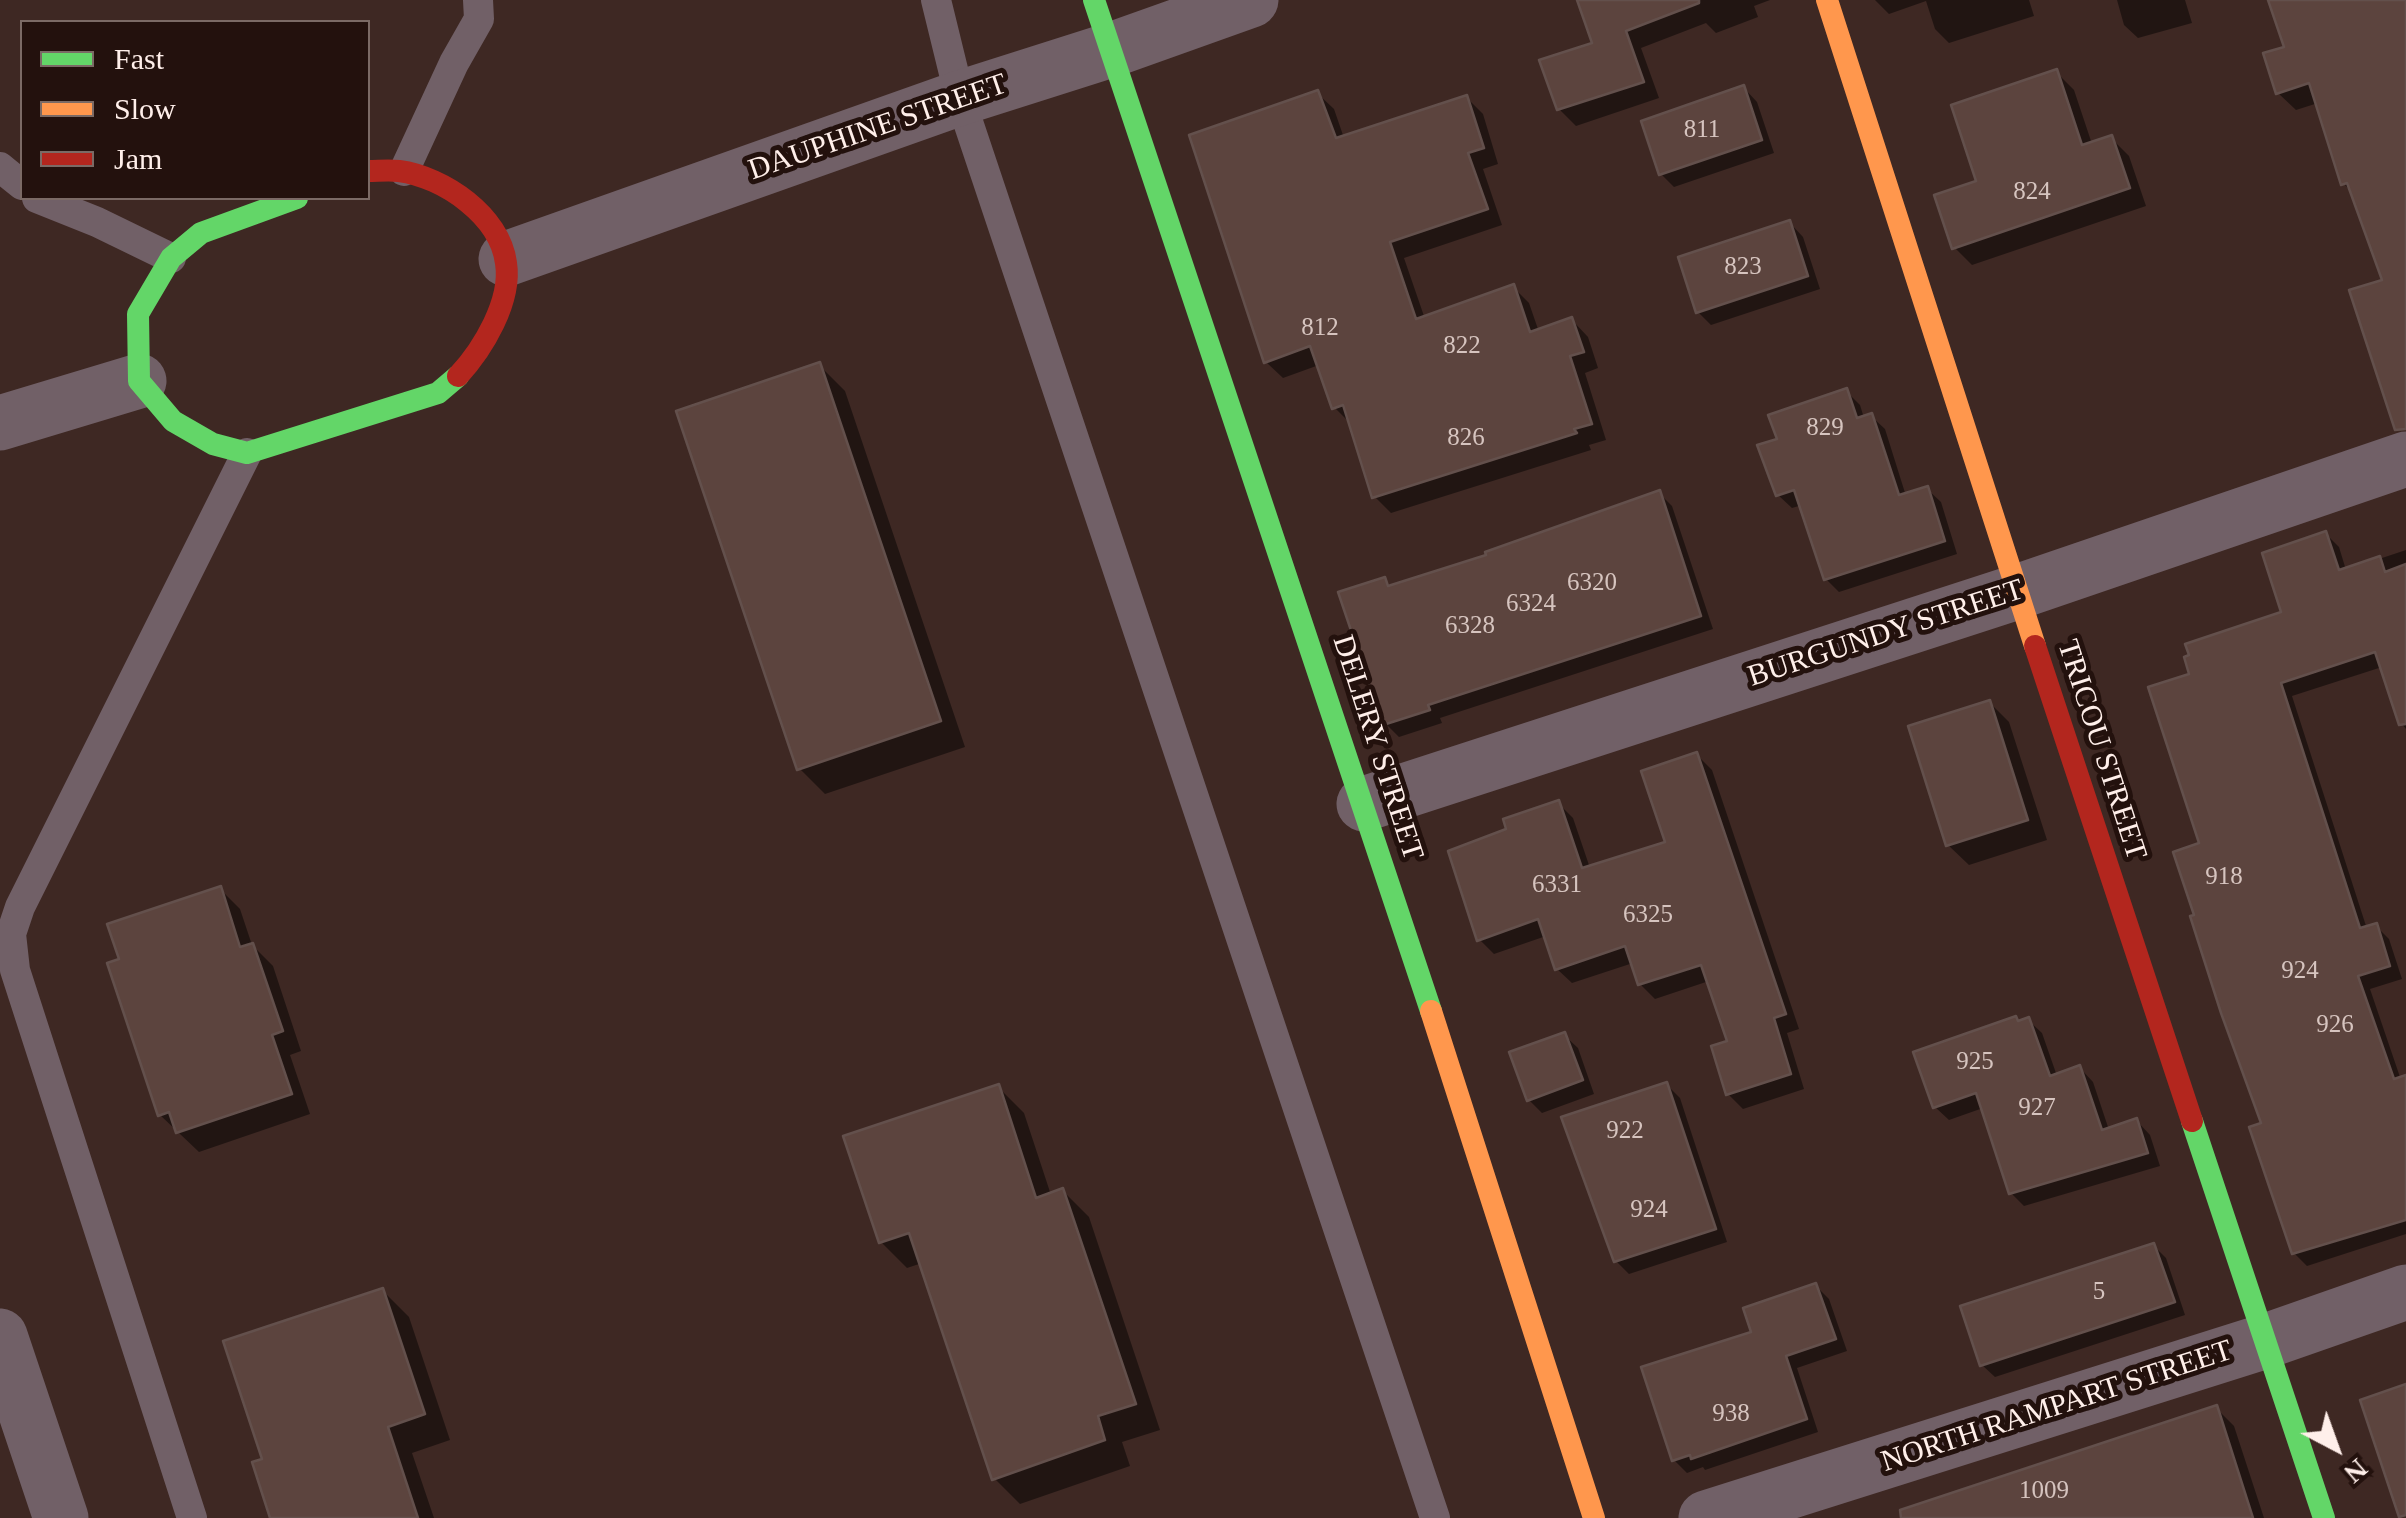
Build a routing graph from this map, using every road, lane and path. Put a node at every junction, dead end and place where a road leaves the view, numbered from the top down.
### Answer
1 (478, 0) edge
2 (936, 0) edge
3 (1094, 0) edge
4 (1252, 0) edge
5 (1827, 0) edge
6 (1111, 50) junction
7 (960, 98) junction
8 (0, 167) edge
9 (370, 171) edge
10 (404, 171) junction
11 (20, 183) edge
12 (42, 200) edge
13 (292, 200) edge
14 (171, 258) junction
15 (506, 259) junction
16 (139, 381) junction
17 (0, 423) edge
18 (247, 454) junction
19 (2406, 459) edge
20 (2017, 592) junction
21 (1364, 804) junction
22 (2406, 1292) edge
23 (0, 1336) edge
24 (2266, 1341) junction
25 (62, 1518) edge
26 (192, 1518) edge
27 (1435, 1518) edge
28 (1594, 1518) edge
29 (1706, 1518) edge
30 (2324, 1518) edge

1 - 10 lane
2 - 7 lane
3 - 6 street, DELERY STREET
4 - 6 street, DAUPHINE STREET
5 - 20 street, TRICOU STREET
6 - 7 street, DAUPHINE STREET
6 - 21 street, DELERY STREET
7 - 15 street, DAUPHINE STREET
7 - 27 lane
8 - 11 lane
9 - 10 street
10 - 15 street
12 - 14 lane
13 - 14 street
14 - 16 street
15 - 18 street
16 - 17 street
16 - 18 street
18 - 26 lane
19 - 20 street, BURGUNDY STREET
20 - 21 street, BURGUNDY STREET
20 - 24 street, TRICOU STREET
21 - 28 street, DELERY STREET
22 - 24 street, NORTH RAMPART STREET
23 - 25 street
24 - 29 street, NORTH RAMPART STREET
24 - 30 street, TRICOU STREET

